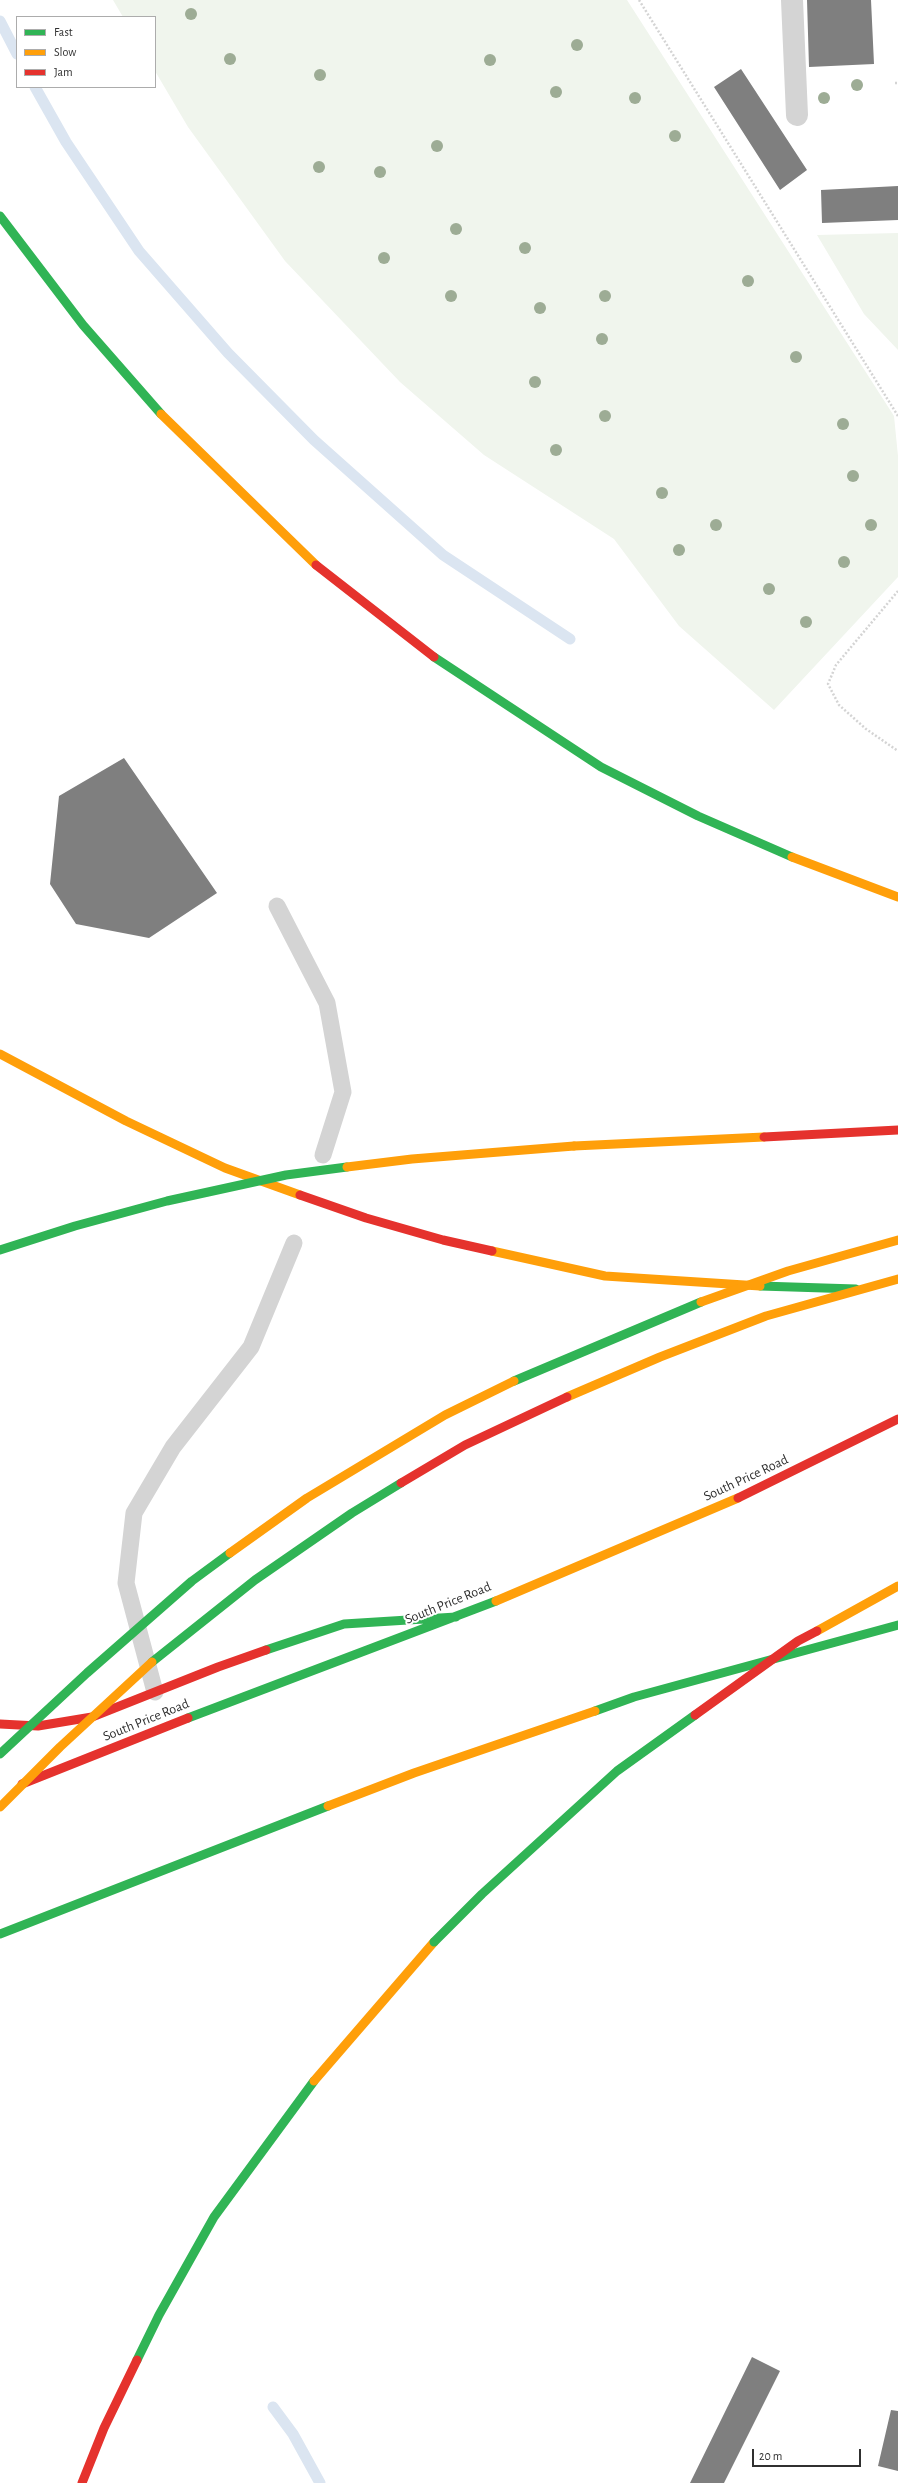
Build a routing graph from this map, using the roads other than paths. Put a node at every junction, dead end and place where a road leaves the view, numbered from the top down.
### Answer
1 (792, 0) edge
2 (797, 115) dead end
3 (0, 216) edge
4 (898, 897) edge
5 (277, 906) dead end
6 (0, 1054) edge
7 (898, 1130) edge
8 (323, 1155) dead end
9 (898, 1240) edge
10 (294, 1243) dead end
11 (0, 1250) edge
12 (898, 1279) edge
13 (898, 1289) edge
14 (898, 1419) edge
15 (898, 1586) edge
16 (456, 1617) junction
17 (898, 1625) edge
18 (155, 1692) junction
19 (0, 1724) edge
20 (0, 1754) edge
21 (0, 1793) edge
22 (0, 1807) edge
23 (0, 1934) edge
24 (82, 2483) edge

1 - 2 street
3 - 4 main road
5 - 8 lane
6 - 13 main road, bridge
7 - 11 main road, bridge
9 - 20 main road, bridge
10 - 18 lane
12 - 22 main road, bridge
14 - 16 main road, South Price Road
15 - 24 main road, bridge
16 - 18 main road
16 - 21 main road, South Price Road
17 - 23 main road
18 - 19 main road

